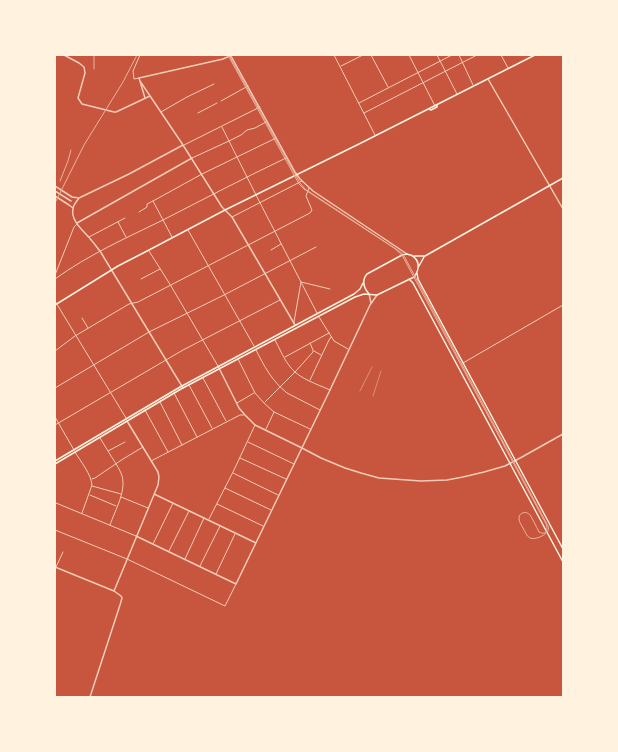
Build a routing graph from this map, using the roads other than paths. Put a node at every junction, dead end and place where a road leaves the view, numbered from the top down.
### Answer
1 (64, 55) edge
2 (140, 55) edge
3 (231, 55) edge
4 (334, 55) edge
5 (362, 55) edge
6 (371, 55) edge
7 (409, 55) edge
8 (437, 55) edge
9 (452, 55) edge
10 (458, 55) edge
11 (477, 55) edge
12 (501, 55) edge
13 (535, 55) edge
14 (531, 56) edge
15 (440, 61) junction
16 (462, 63) junction
17 (340, 66) junction
18 (508, 68) junction
19 (445, 71) junction
20 (418, 72) junction
21 (139, 78) junction
22 (488, 78) junction
23 (140, 81) junction
24 (423, 83) junction
25 (214, 84) dead end
26 (248, 86) junction
27 (474, 86) junction
28 (388, 88) junction
29 (458, 94) junction
30 (150, 96) junction
31 (145, 98) junction
32 (221, 101) dead end
33 (216, 103) dead end
34 (359, 103) junction
35 (436, 105) junction
36 (260, 107) junction
37 (160, 112) junction
38 (198, 113) dead end
39 (364, 113) junction
40 (268, 121) junction
41 (222, 127) junction
42 (376, 136) junction
43 (276, 138) junction
44 (229, 141) junction
45 (183, 145) junction
46 (236, 157) junction
47 (192, 158) junction
48 (287, 158) junction
49 (202, 174) junction
50 (297, 175) junction
51 (246, 177) junction
52 (563, 178) edge
53 (302, 181) junction
54 (550, 185) junction
55 (55, 186) edge
56 (309, 188) junction
57 (55, 191) edge
58 (214, 194) junction
59 (256, 195) junction
60 (55, 196) edge
61 (72, 197) junction
62 (79, 198) junction
63 (71, 201) junction
64 (153, 201) junction
65 (260, 203) junction
66 (67, 204) junction
67 (72, 208) junction
68 (563, 209) edge
69 (225, 210) junction
70 (139, 212) dead end
71 (232, 217) junction
72 (125, 218) dead end
73 (163, 220) junction
74 (118, 222) junction
75 (77, 223) junction
76 (188, 230) junction
77 (275, 232) junction
78 (89, 237) junction
79 (126, 238) junction
80 (173, 238) junction
81 (281, 244) junction
82 (249, 245) junction
83 (316, 247) dead end
84 (149, 250) junction
85 (271, 250) dead end
86 (100, 251) junction
87 (407, 254) junction
88 (411, 255) junction
89 (425, 256) junction
90 (290, 260) junction
91 (208, 266) junction
92 (419, 266) junction
93 (160, 269) junction
94 (112, 270) junction
95 (417, 272) junction
96 (265, 273) junction
97 (55, 274) edge
98 (141, 278) dead end
99 (55, 279) edge
100 (409, 279) junction
101 (301, 282) junction
102 (363, 283) junction
103 (171, 286) junction
104 (330, 288) dead end
105 (369, 294) junction
106 (224, 295) junction
107 (377, 295) junction
108 (281, 300) junction
109 (55, 301) edge
110 (131, 303) junction
111 (56, 304) edge
112 (370, 305) junction
113 (563, 305) edge
114 (186, 314) junction
115 (318, 315) junction
116 (82, 318) dead end
117 (240, 321) junction
118 (294, 323) junction
119 (295, 325) junction
120 (88, 328) junction
121 (297, 328) junction
122 (149, 332) junction
123 (328, 333) junction
124 (75, 336) junction
125 (331, 338) junction
126 (275, 339) junction
127 (202, 341) junction
128 (310, 344) junction
129 (255, 348) junction
130 (350, 349) junction
131 (55, 351) edge
132 (313, 351) junction
133 (321, 355) junction
134 (284, 357) junction
135 (238, 358) junction
136 (166, 360) junction
137 (463, 363) junction
138 (93, 366) junction
139 (218, 367) junction
140 (372, 367) dead end
141 (381, 371) dead end
142 (295, 372) junction
143 (203, 377) junction
144 (309, 380) junction
145 (188, 385) junction
146 (182, 387) junction
147 (279, 387) junction
148 (55, 388) edge
149 (330, 390) junction
150 (360, 390) dead end
151 (110, 393) junction
152 (174, 393) junction
153 (255, 393) junction
154 (373, 396) dead end
155 (160, 401) junction
156 (237, 403) junction
157 (264, 403) junction
158 (145, 410) junction
159 (320, 410) junction
160 (274, 412) junction
161 (245, 415) junction
162 (55, 418) edge
163 (126, 419) junction
164 (226, 422) junction
165 (58, 423) junction
166 (255, 424) junction
167 (55, 426) edge
168 (212, 429) junction
169 (311, 429) junction
170 (266, 430) junction
171 (563, 434) edge
172 (99, 437) junction
173 (197, 437) junction
174 (125, 442) dead end
175 (247, 442) junction
176 (182, 445) junction
177 (143, 447) junction
178 (302, 448) junction
179 (75, 451) junction
180 (108, 451) junction
181 (168, 452) junction
182 (240, 458) junction
183 (55, 461) edge
184 (151, 461) junction
185 (516, 461) junction
186 (55, 464) edge
187 (116, 464) junction
188 (294, 464) junction
189 (510, 464) junction
190 (232, 473) junction
191 (91, 479) junction
192 (287, 480) junction
193 (92, 485) junction
194 (55, 487) edge
195 (224, 488) junction
196 (121, 494) junction
197 (154, 494) junction
198 (89, 495) junction
199 (279, 495) junction
200 (120, 497) junction
201 (173, 503) junction
202 (217, 503) junction
203 (117, 506) junction
204 (148, 508) junction
205 (189, 511) junction
206 (272, 511) junction
207 (82, 514) junction
208 (205, 518) junction
209 (208, 520) junction
210 (110, 525) junction
211 (220, 526) junction
212 (264, 527) junction
213 (55, 530) edge
214 (236, 533) junction
215 (136, 536) junction
216 (256, 543) junction
217 (153, 544) junction
218 (563, 549) edge
219 (63, 552) dead end
220 (169, 552) junction
221 (127, 559) junction
222 (185, 559) junction
223 (563, 562) edge
224 (56, 567) edge
225 (200, 567) junction
226 (216, 574) junction
227 (236, 584) junction
228 (114, 591) junction
229 (90, 697) edge

1 - 31 street
2 - 21 street
3 - 21 street
3 - 26 street
4 - 17 street
5 - 17 street
6 - 28 street
7 - 20 street
8 - 15 street
9 - 15 street
10 - 16 street
11 - 16 street
12 - 18 street
13 - 14 main road
14 - 18 main road
15 - 19 street
15 - 20 street
16 - 19 street
16 - 27 street
17 - 34 street
18 - 22 main road
19 - 24 street
19 - 29 street
20 - 24 street
20 - 28 street
21 - 23 street
22 - 27 main road
22 - 54 street
23 - 30 street
23 - 31 street
24 - 35 street
24 - 39 street
25 - 37 street
26 - 32 street
26 - 36 street
27 - 29 main road
28 - 34 street
29 - 35 main road
30 - 31 street
30 - 37 street
33 - 38 street
34 - 39 street
35 - 42 main road
36 - 40 street
36 - 41 street
37 - 45 street
39 - 42 street
40 - 43 street
40 - 44 street
41 - 44 street
41 - 45 street
42 - 50 main road
43 - 46 street
43 - 48 street
44 - 46 street
44 - 47 street
45 - 47 street
45 - 62 street
46 - 49 street
46 - 51 street
47 - 49 street
47 - 75 street
48 - 50 street
48 - 51 street
49 - 58 street
49 - 64 street
50 - 53 street
50 - 59 main road
51 - 58 street
51 - 59 street
52 - 54 main road
53 - 56 street
53 - 65 street
54 - 68 street
54 - 89 main road
55 - 61 street
56 - 77 street
56 - 87 street
57 - 63 street
58 - 69 street
58 - 73 street
59 - 65 street
59 - 69 main road
60 - 66 street
61 - 62 street
61 - 63 street
62 - 67 street
63 - 66 street
64 - 70 street
64 - 73 street
65 - 71 street
65 - 77 street
66 - 67 street
67 - 75 street
69 - 71 street
69 - 76 main road
71 - 82 street
72 - 74 street
73 - 79 street
73 - 80 street
74 - 78 street
74 - 79 street
75 - 78 street
75 - 97 street
76 - 80 main road
76 - 91 street
77 - 81 street
77 - 82 street
78 - 86 street
79 - 86 street
80 - 84 main road
81 - 85 street
81 - 90 street
82 - 91 street
82 - 96 street
83 - 90 street
84 - 93 street
84 - 94 main road
86 - 94 street
86 - 99 street
87 - 88 main road
87 - 102 main road
88 - 89 main road
88 - 92 main road
89 - 92 main road
90 - 96 street
90 - 101 street
91 - 103 street
91 - 106 street
92 - 95 main road
93 - 98 street
93 - 103 street
94 - 110 street
94 - 111 main road
95 - 100 main road
95 - 137 main road
96 - 106 street
96 - 108 street
100 - 107 main road
100 - 189 main road
101 - 104 street
101 - 115 street
101 - 118 street
102 - 105 main road
102 - 115 main road
103 - 110 street
103 - 114 street
105 - 107 main road
105 - 112 street
105 - 115 main road
106 - 114 street
106 - 117 street
107 - 112 street
108 - 117 street
108 - 118 street
109 - 111 street
110 - 120 street
110 - 122 street
111 - 124 street
112 - 130 street
113 - 137 street
114 - 122 street
114 - 127 street
115 - 119 main road
115 - 121 main road
115 - 123 street
116 - 120 street
117 - 127 street
117 - 129 street
118 - 119 street
119 - 121 street
119 - 129 main road
120 - 124 street
121 - 126 main road
122 - 136 street
122 - 138 street
123 - 125 street
123 - 128 street
124 - 131 street
124 - 138 street
125 - 130 street
125 - 133 street
126 - 129 main road
126 - 134 street
127 - 136 street
127 - 139 street
128 - 132 street
128 - 134 street
129 - 135 main road
129 - 139 main road
129 - 147 street
130 - 149 street
132 - 133 street
132 - 142 street
133 - 144 street
134 - 142 street
135 - 139 main road
135 - 153 street
136 - 146 street
136 - 151 street
137 - 185 main road
138 - 148 street
138 - 151 street
139 - 143 main road
139 - 146 main road
139 - 156 street
140 - 150 lane
141 - 154 lane
142 - 144 street
142 - 147 street
143 - 145 main road
143 - 164 street
144 - 149 street
145 - 146 main road
145 - 168 street
146 - 152 main road
146 - 163 main road
147 - 157 street
147 - 159 street
149 - 159 street
151 - 163 street
151 - 165 street
152 - 155 main road
152 - 173 street
153 - 156 street
153 - 157 street
155 - 158 main road
155 - 176 street
156 - 161 street
157 - 160 street
158 - 163 main road
158 - 181 street
159 - 169 street
160 - 169 street
160 - 170 street
161 - 164 street
161 - 166 street
162 - 165 street
163 - 172 main road
163 - 177 street
163 - 179 main road
164 - 168 street
165 - 167 street
165 - 179 street
166 - 170 street
166 - 175 street
168 - 173 street
169 - 178 street
170 - 178 street
171 - 185 street
172 - 179 main road
172 - 180 street
173 - 176 street
174 - 180 street
175 - 182 street
175 - 188 street
176 - 181 street
177 - 184 street
177 - 187 street
178 - 188 street
178 - 189 street
179 - 183 main road
179 - 186 main road
179 - 191 street
180 - 187 street
181 - 184 street
182 - 190 street
182 - 192 street
184 - 197 street
185 - 189 street
185 - 218 main road
187 - 191 street
187 - 196 street
188 - 192 street
189 - 223 main road
190 - 195 street
190 - 199 street
191 - 193 street
192 - 199 street
193 - 196 street
193 - 198 street
194 - 207 street
195 - 202 street
195 - 206 street
196 - 200 street
197 - 201 street
197 - 204 street
198 - 203 street
198 - 207 street
199 - 206 street
200 - 203 street
200 - 204 street
201 - 205 street
201 - 217 street
202 - 209 street
202 - 212 street
203 - 210 street
204 - 215 street
205 - 208 street
205 - 220 street
206 - 212 street
207 - 210 street
208 - 209 street
208 - 222 street
209 - 211 street
210 - 215 street
211 - 214 street
211 - 225 street
212 - 216 street
213 - 221 street
214 - 216 street
214 - 226 street
215 - 217 street
215 - 221 street
216 - 227 street
217 - 220 street
219 - 224 street
220 - 222 street
221 - 227 street
221 - 228 street
222 - 225 street
224 - 228 street
225 - 226 street
226 - 227 street
228 - 229 street

